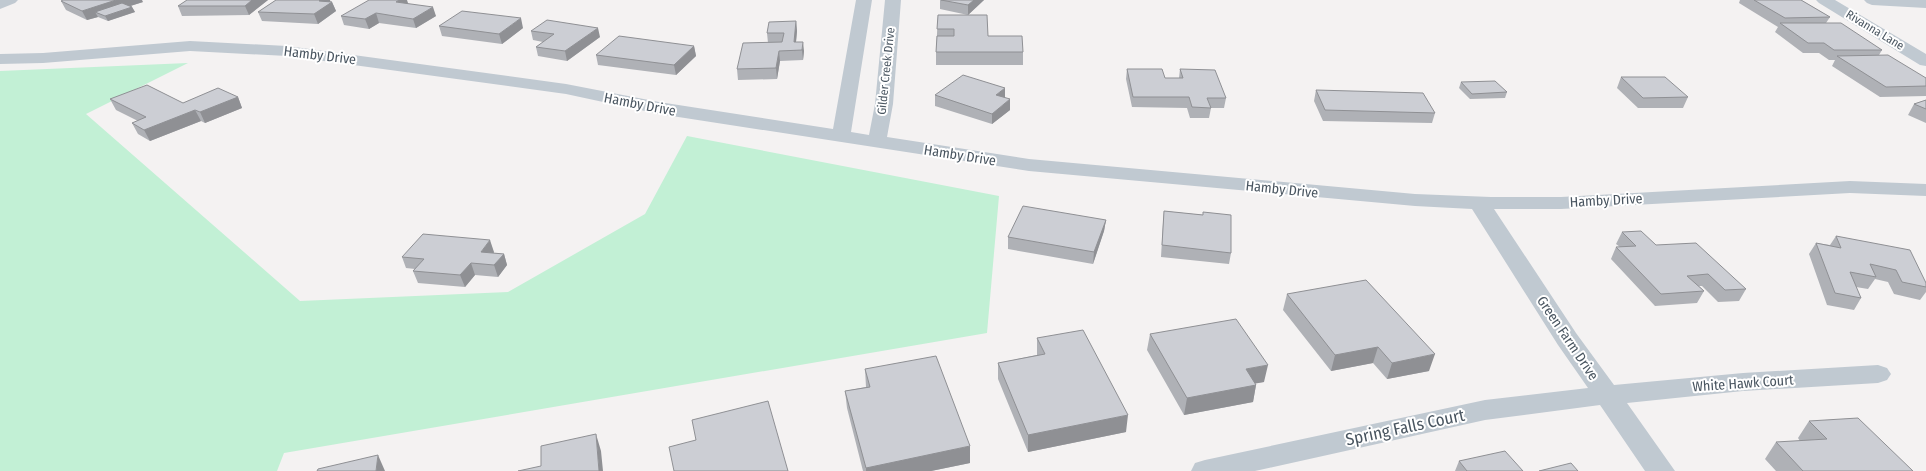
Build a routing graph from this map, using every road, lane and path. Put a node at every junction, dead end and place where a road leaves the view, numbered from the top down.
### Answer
1 (10, 0) edge
2 (864, 0) edge
3 (893, 0) edge
4 (1824, 0) edge
5 (1872, 0) edge
6 (1926, 3) edge
7 (0, 4) edge
8 (0, 59) edge
9 (1926, 61) edge
10 (841, 136) junction
11 (877, 142) junction
12 (1926, 190) edge
13 (1479, 203) junction
14 (1878, 374) dead end
15 (1608, 395) junction
16 (1205, 471) edge
17 (1661, 471) edge

1 - 7 street
2 - 10 street
3 - 11 street, Gilder Creek Drive
4 - 9 street, Rivanna Lane
5 - 6 street
8 - 10 street, Hamby Drive
10 - 11 street, Hamby Drive
11 - 13 street, Hamby Drive
12 - 13 street, Hamby Drive
13 - 15 street, Green Farm Drive
14 - 15 street, White Hawk Court
15 - 16 street, Spring Falls Court
15 - 17 street, Green Farm Drive

